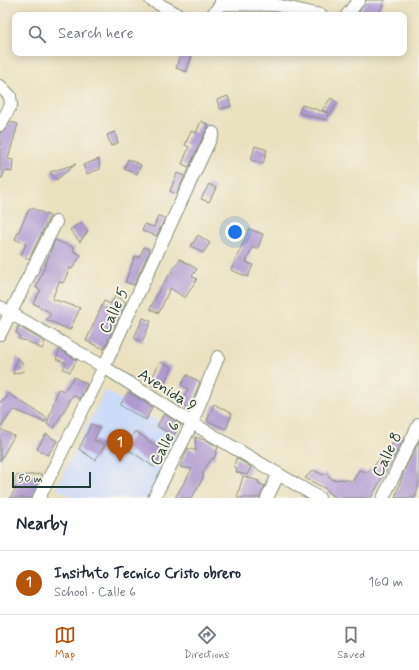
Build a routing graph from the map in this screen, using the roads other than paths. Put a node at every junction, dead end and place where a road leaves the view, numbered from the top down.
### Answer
1 (151, 0) edge
2 (359, 0) edge
3 (221, 2) edge
4 (277, 2) edge
5 (173, 12) edge
6 (214, 12) edge
7 (311, 12) edge
8 (349, 12) edge
9 (0, 86) edge
10 (0, 125) edge
11 (213, 133) dead end
12 (56, 222) dead end
13 (0, 307) edge
14 (10, 313) junction
15 (0, 334) edge
16 (218, 357) dead end
17 (104, 367) junction
18 (192, 423) junction
19 (419, 424) edge
20 (278, 475) junction
21 (39, 498) edge
22 (154, 498) edge
23 (267, 498) edge
24 (319, 498) edge
25 (383, 498) edge

1 - 5 street
2 - 8 street
3 - 4 street
3 - 6 street
4 - 7 street
9 - 10 street
11 - 17 street, Calle 5
12 - 14 street
13 - 14 street, Avenida 9
14 - 15 street
14 - 17 street, Avenida 9
16 - 18 street, Calle 6
17 - 18 street, Avenida 9
17 - 21 street, Calle 5
18 - 20 street, Avenida 9
18 - 22 street, Calle 6
19 - 25 street, Calle 8
20 - 23 street
20 - 24 street, Avenida 9

